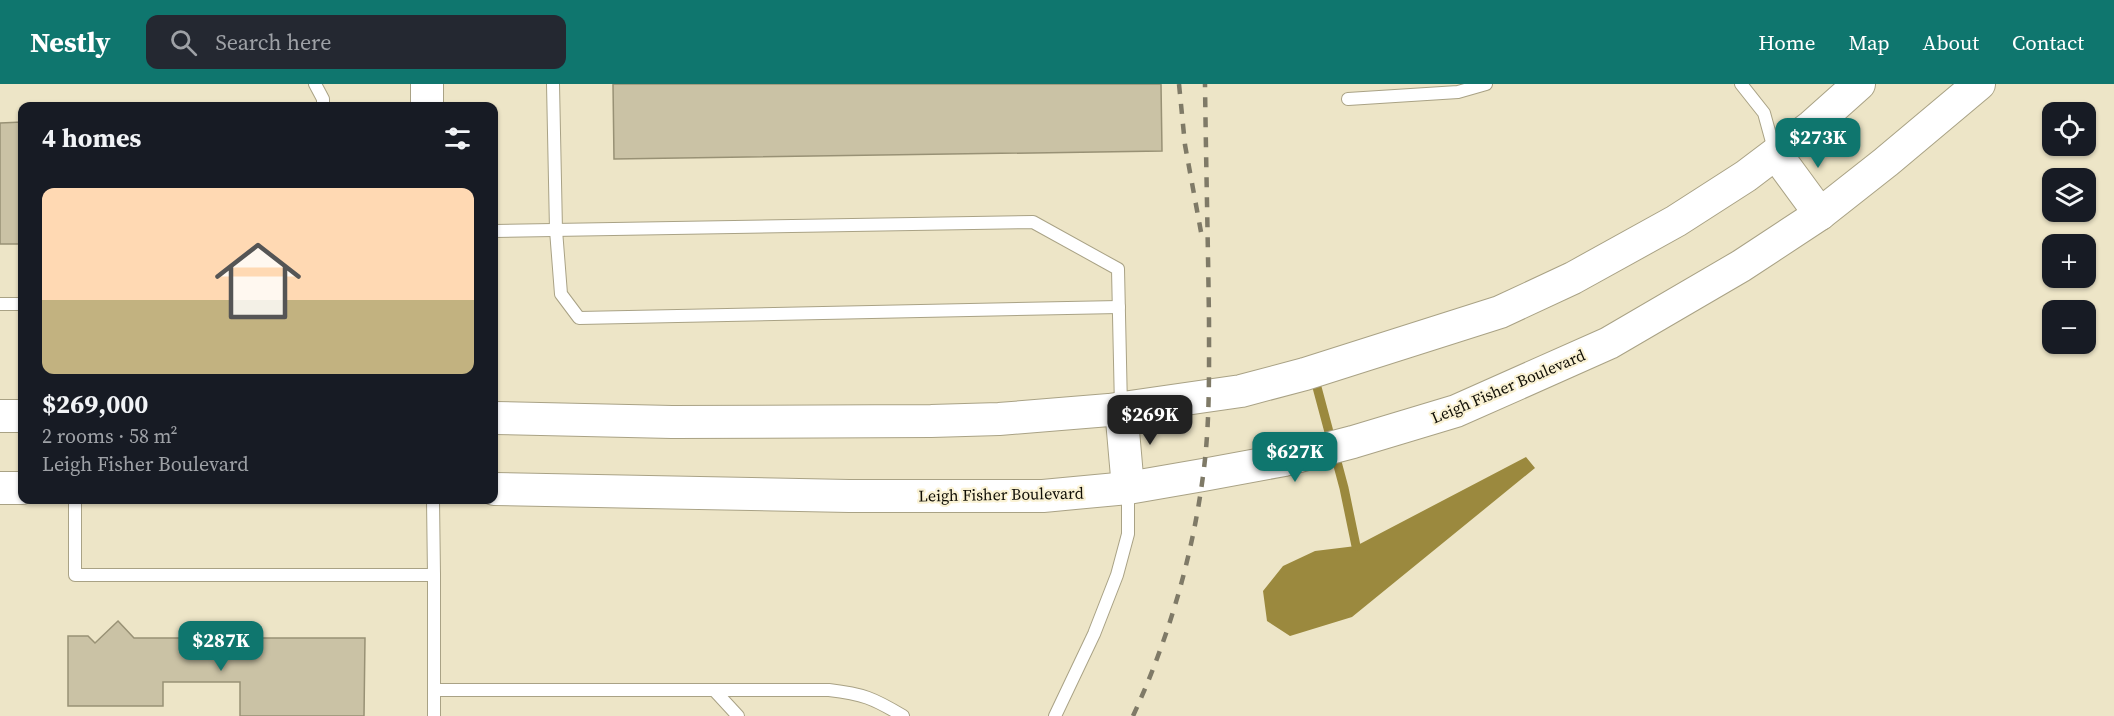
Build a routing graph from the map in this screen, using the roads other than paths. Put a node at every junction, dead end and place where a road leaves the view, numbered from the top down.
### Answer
1 (315, 84) edge
2 (427, 84) edge
3 (553, 84) edge
4 (1486, 84) edge
5 (1741, 84) edge
6 (1859, 84) edge
7 (1979, 84) edge
8 (1348, 99) dead end
9 (323, 102) edge
10 (427, 102) edge
11 (1776, 154) junction
12 (1820, 214) junction
13 (556, 230) junction
14 (498, 231) edge
15 (0, 304) edge
16 (18, 304) edge
17 (1119, 307) junction
18 (1121, 408) junction
19 (0, 416) edge
20 (18, 416) edge
21 (498, 418) edge
22 (0, 488) edge
23 (18, 488) edge
24 (1128, 488) junction
25 (498, 489) edge
26 (75, 504) edge
27 (433, 504) edge
28 (434, 575) junction
29 (434, 690) junction
30 (714, 690) junction
31 (434, 716) edge
32 (738, 716) edge
33 (903, 716) edge
34 (1054, 716) edge

1 - 9 lane
2 - 10 street
3 - 13 lane
4 - 8 lane
5 - 11 lane
6 - 11 street
7 - 12 street, Leigh Fisher Boulevard
11 - 12 street
11 - 18 street
12 - 24 street, Leigh Fisher Boulevard
13 - 14 lane
13 - 17 lane
13 - 17 lane
15 - 16 lane
17 - 18 lane
18 - 21 street
18 - 24 street
19 - 20 street
22 - 23 street
24 - 25 street, Leigh Fisher Boulevard
24 - 34 lane
26 - 28 lane
27 - 28 lane
28 - 29 lane
29 - 30 lane
29 - 31 lane
30 - 32 lane
30 - 33 lane

